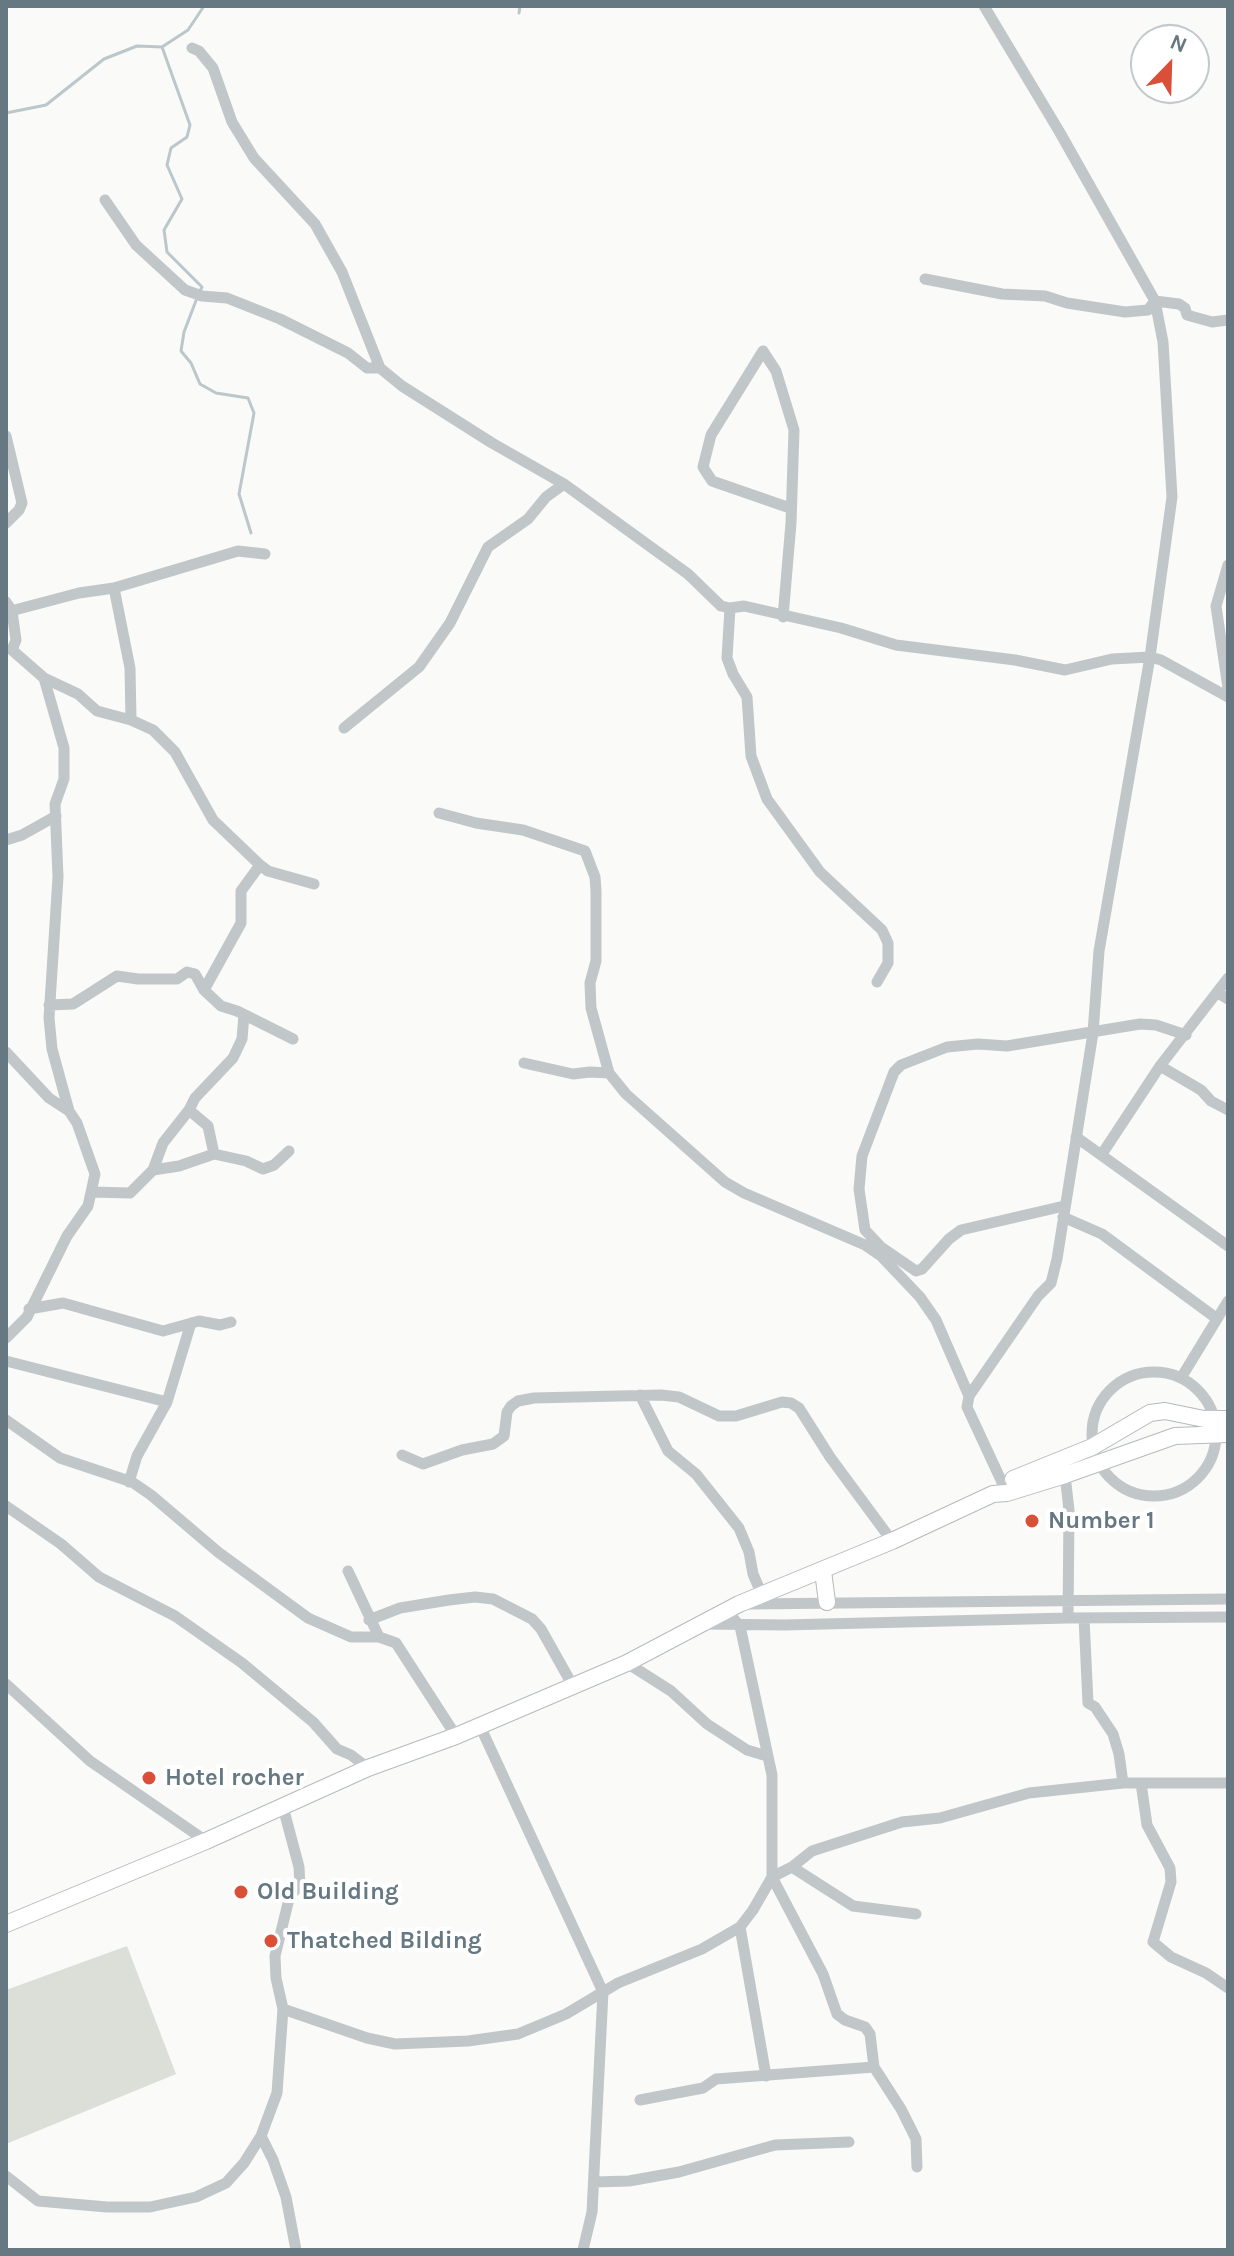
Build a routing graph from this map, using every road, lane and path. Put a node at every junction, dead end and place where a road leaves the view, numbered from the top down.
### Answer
1 (984, 6) edge
2 (192, 48) dead end
3 (105, 200) dead end
4 (925, 279) dead end
5 (1155, 301) junction
6 (1228, 320) edge
7 (380, 368) junction
8 (6, 436) edge
9 (564, 484) junction
10 (790, 508) junction
11 (6, 523) edge
12 (265, 554) dead end
13 (1228, 565) edge
14 (114, 588) junction
15 (730, 608) junction
16 (8, 609) edge
17 (783, 617) junction
18 (1150, 657) junction
19 (44, 678) junction
20 (1228, 688) edge
21 (1228, 697) edge
22 (131, 720) junction
23 (344, 728) dead end
24 (439, 813) dead end
25 (56, 816) junction
26 (6, 840) edge
27 (260, 865) junction
28 (314, 884) dead end
29 (1228, 978) edge
30 (877, 982) dead end
31 (204, 990) junction
32 (1223, 996) edge
33 (49, 1005) junction
34 (244, 1015) junction
35 (1093, 1033) junction
36 (1186, 1035) junction
37 (293, 1039) dead end
38 (6, 1052) edge
39 (524, 1063) dead end
40 (1160, 1066) junction
41 (609, 1073) junction
42 (189, 1110) junction
43 (1228, 1110) edge
44 (69, 1111) junction
45 (1076, 1137) junction
46 (289, 1151) dead end
47 (214, 1154) junction
48 (1102, 1154) junction
49 (153, 1170) junction
50 (92, 1192) junction
51 (1064, 1212) junction
52 (1228, 1246) edge
53 (1228, 1301) edge
54 (29, 1309) junction
55 (1216, 1318) junction
56 (231, 1322) dead end
57 (191, 1323) junction
58 (6, 1338) edge
59 (6, 1361) edge
60 (1181, 1378) junction
61 (640, 1395) junction
62 (969, 1396) junction
63 (167, 1402) junction
64 (1172, 1413) junction
65 (1139, 1418) junction
66 (6, 1420) edge
67 (1222, 1427) edge
68 (1175, 1436) junction
69 (1145, 1445) junction
70 (1092, 1447) junction
71 (402, 1455) dead end
72 (1099, 1463) junction
73 (1065, 1475) junction
74 (129, 1482) junction
75 (1001, 1490) junction
76 (6, 1506) edge
77 (892, 1541) junction
78 (348, 1571) dead end
79 (823, 1571) junction
80 (762, 1595) junction
81 (1228, 1599) edge
82 (1161, 1600) junction
83 (1069, 1601) junction
84 (827, 1602) junction
85 (1016, 1603) junction
86 (732, 1607) junction
87 (1162, 1617) junction
88 (1228, 1617) edge
89 (1068, 1618) junction
90 (1084, 1618) junction
91 (369, 1620) junction
92 (1016, 1620) junction
93 (699, 1623) junction
94 (740, 1626) junction
95 (379, 1637) junction
96 (627, 1663) junction
97 (6, 1684) edge
98 (573, 1686) junction
99 (480, 1726) junction
100 (456, 1736) junction
101 (767, 1756) junction
102 (368, 1768) junction
103 (1123, 1783) junction
104 (1141, 1783) junction
105 (1228, 1783) edge
106 (283, 1807) junction
107 (206, 1841) junction
108 (792, 1867) junction
109 (772, 1877) junction
110 (916, 1914) dead end
111 (6, 1924) edge
112 (740, 1927) junction
113 (1228, 1988) edge
114 (603, 1992) junction
115 (283, 2009) junction
116 (874, 2067) junction
117 (766, 2076) junction
118 (640, 2100) dead end
119 (261, 2136) junction
120 (849, 2142) dead end
121 (917, 2167) dead end
122 (6, 2176) edge
123 (594, 2182) junction
124 (296, 2250) edge
125 (583, 2250) edge

1 - 5 street
2 - 7 street
3 - 7 street
4 - 5 street
5 - 6 street
5 - 18 street
7 - 9 street
8 - 11 street
9 - 15 street
9 - 23 street
10 - 10 street
10 - 17 street
12 - 14 street
13 - 20 street
14 - 16 street
14 - 22 street
15 - 17 street
15 - 30 street
16 - 19 street
17 - 18 street
18 - 21 street
18 - 35 street
19 - 22 street
19 - 25 street
22 - 27 street
24 - 41 street
25 - 26 street
25 - 33 street
27 - 28 street
27 - 31 street
29 - 32 street
31 - 33 street
31 - 34 street
32 - 36 street
33 - 44 street
34 - 37 street
34 - 42 street
35 - 36 street
35 - 45 street
35 - 51 street
36 - 40 street
38 - 44 street
39 - 41 street
40 - 43 street
40 - 48 street
41 - 62 street
42 - 47 street
42 - 49 street
44 - 50 street
45 - 48 street
45 - 51 street
46 - 47 street
47 - 49 street
48 - 52 street
49 - 50 street
50 - 54 street
51 - 55 street
51 - 62 street
53 - 55 street
54 - 57 street
54 - 58 street
55 - 60 street
56 - 57 street
57 - 63 street
59 - 63 street
60 - 67 street
60 - 70 street
61 - 71 street
61 - 77 street
61 - 80 street
62 - 75 street
63 - 74 street
64 - 65 highway
64 - 67 highway
64 - 68 highway
65 - 69 highway
65 - 70 highway
66 - 74 street
67 - 68 highway
67 - 72 street
68 - 69 highway
69 - 72 highway
70 - 72 street
70 - 75 highway
72 - 73 highway
73 - 75 highway
73 - 83 street
74 - 95 street
75 - 77 highway
76 - 102 street
77 - 79 highway
78 - 91 street
79 - 80 highway
79 - 84 highway
80 - 86 highway
81 - 82 street
82 - 83 street
82 - 87 street
83 - 85 street
83 - 89 street
84 - 85 street
84 - 86 street
85 - 92 street
86 - 93 highway
86 - 94 street
87 - 88 street
87 - 90 street
89 - 90 street
89 - 92 street
90 - 103 street
91 - 95 street
91 - 98 street
92 - 94 street
93 - 94 street
93 - 96 highway
94 - 101 street
95 - 100 street
96 - 98 highway
96 - 101 street
97 - 107 street
98 - 99 highway
99 - 100 highway
99 - 114 street
100 - 102 highway
101 - 109 street
102 - 106 highway
103 - 104 street
103 - 108 street
104 - 105 street
104 - 113 street
106 - 107 highway
106 - 115 street
107 - 111 highway
108 - 109 street
108 - 110 street
109 - 112 street
109 - 116 street
112 - 114 street
112 - 117 street
114 - 115 street
114 - 123 street
115 - 119 street
116 - 117 street
116 - 121 street
117 - 118 street
119 - 122 street
119 - 124 street
120 - 123 street
123 - 125 street

